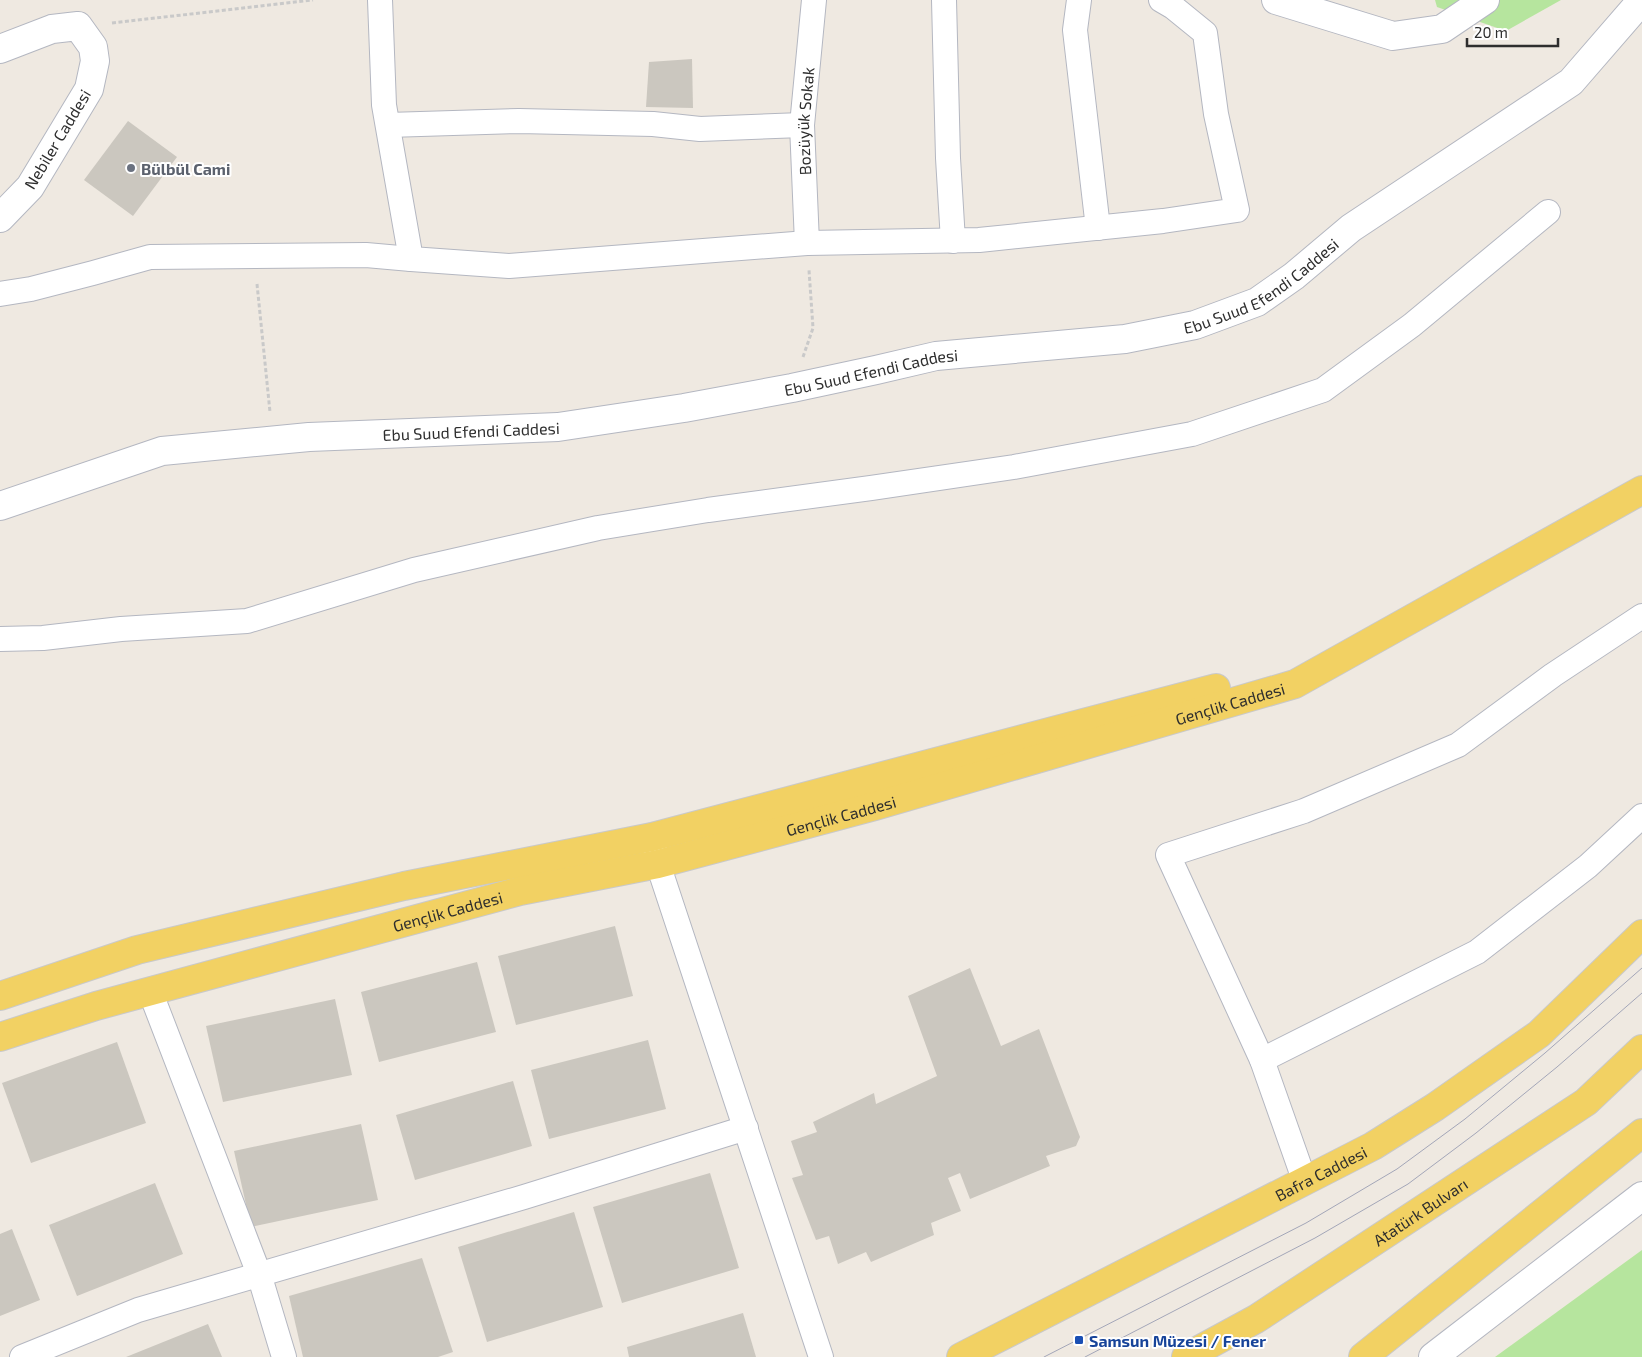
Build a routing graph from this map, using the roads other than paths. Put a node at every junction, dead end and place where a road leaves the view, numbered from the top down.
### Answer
1 (380, 0) edge
2 (814, 0) edge
3 (944, 0) edge
4 (1079, 0) edge
5 (1276, 0) edge
6 (1485, 0) edge
7 (1642, 0) edge
8 (1167, 3) edge
9 (0, 49) edge
10 (802, 125) junction
11 (388, 126) junction
12 (1548, 212) dead end
13 (0, 218) edge
14 (1098, 228) junction
15 (953, 241) junction
16 (807, 243) junction
17 (411, 259) junction
18 (0, 294) edge
19 (1642, 474) edge
20 (1642, 490) edge
21 (0, 506) edge
22 (1642, 616) edge
23 (0, 639) edge
24 (1642, 816) edge
25 (652, 836) junction
26 (658, 864) junction
27 (1642, 934) edge
28 (150, 991) junction
29 (0, 996) edge
30 (0, 1037) edge
31 (1642, 1049) edge
32 (1262, 1060) junction
33 (746, 1128) junction
34 (1642, 1133) edge
35 (1305, 1182) junction
36 (1642, 1196) edge
37 (259, 1274) junction
38 (22, 1357) edge
39 (284, 1357) edge
40 (822, 1357) edge
41 (961, 1357) edge
42 (1186, 1357) edge
43 (1363, 1357) edge
44 (1432, 1357) edge

1 - 11 street
2 - 10 street, Bozüyük Sokak
3 - 15 street
4 - 14 street
5 - 6 street
7 - 21 street, Ebu Suud Efendi Caddesi
8 - 14 street
9 - 13 street, Nebiler Caddesi
10 - 11 street
10 - 16 street, Bozüyük Sokak
11 - 17 street
12 - 23 street
14 - 15 street
15 - 16 street
16 - 17 street
17 - 18 street
19 - 25 main road, Gençlik Caddesi
20 - 26 main road, Gençlik Caddesi
22 - 32 street
24 - 32 street
25 - 26 street
25 - 29 main road, Gençlik Caddesi
26 - 28 main road, Gençlik Caddesi
26 - 33 street
27 - 35 main road, Bafra Caddesi
28 - 30 main road, Gençlik Caddesi
28 - 37 street
31 - 42 main road, Atatürk Bulvarı
32 - 35 street
33 - 37 street
33 - 40 street
34 - 43 main road
35 - 41 main road, Bafra Caddesi
36 - 44 street
37 - 38 street
37 - 39 street

